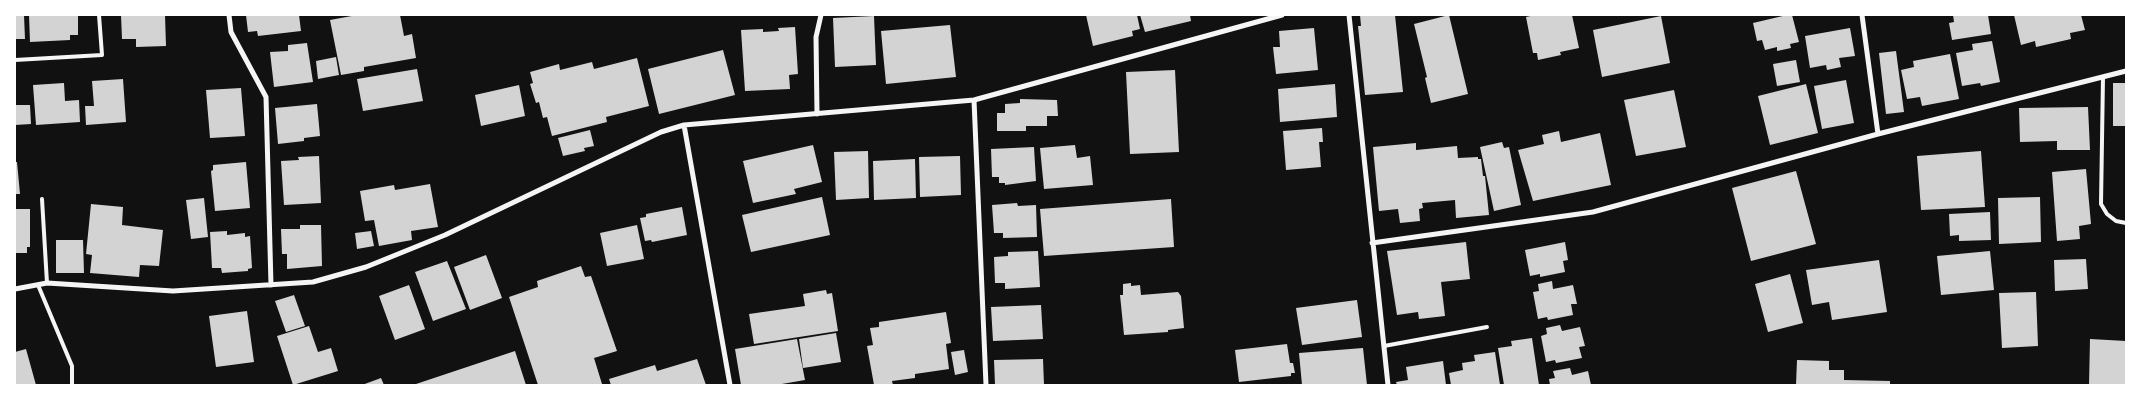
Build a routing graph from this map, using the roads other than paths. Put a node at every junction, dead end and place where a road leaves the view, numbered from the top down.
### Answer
1 (99, 15) edge
2 (229, 15) edge
3 (821, 15) edge
4 (1282, 15) edge
5 (1349, 15) edge
6 (1862, 15) edge
7 (15, 60) edge
8 (2126, 71) edge
9 (2103, 77) junction
10 (974, 100) junction
11 (817, 114) junction
12 (684, 125) junction
13 (1878, 134) junction
14 (42, 199) dead end
15 (2126, 223) edge
16 (1372, 243) junction
17 (47, 283) junction
18 (38, 285) junction
19 (272, 285) junction
20 (15, 289) edge
21 (1487, 327) dead end
22 (1384, 346) junction
23 (72, 385) edge
24 (730, 385) edge
25 (986, 385) edge
26 (1388, 385) edge

1 - 7 lane
2 - 19 street
3 - 11 street
4 - 10 street
5 - 16 street
6 - 13 street
8 - 9 street
9 - 13 street
9 - 15 lane
10 - 11 street
10 - 25 street
11 - 12 street
12 - 19 street
12 - 24 street
13 - 16 street
14 - 17 lane
16 - 22 street
17 - 18 street
17 - 19 street
18 - 20 street
18 - 23 lane
21 - 22 lane
22 - 26 street

